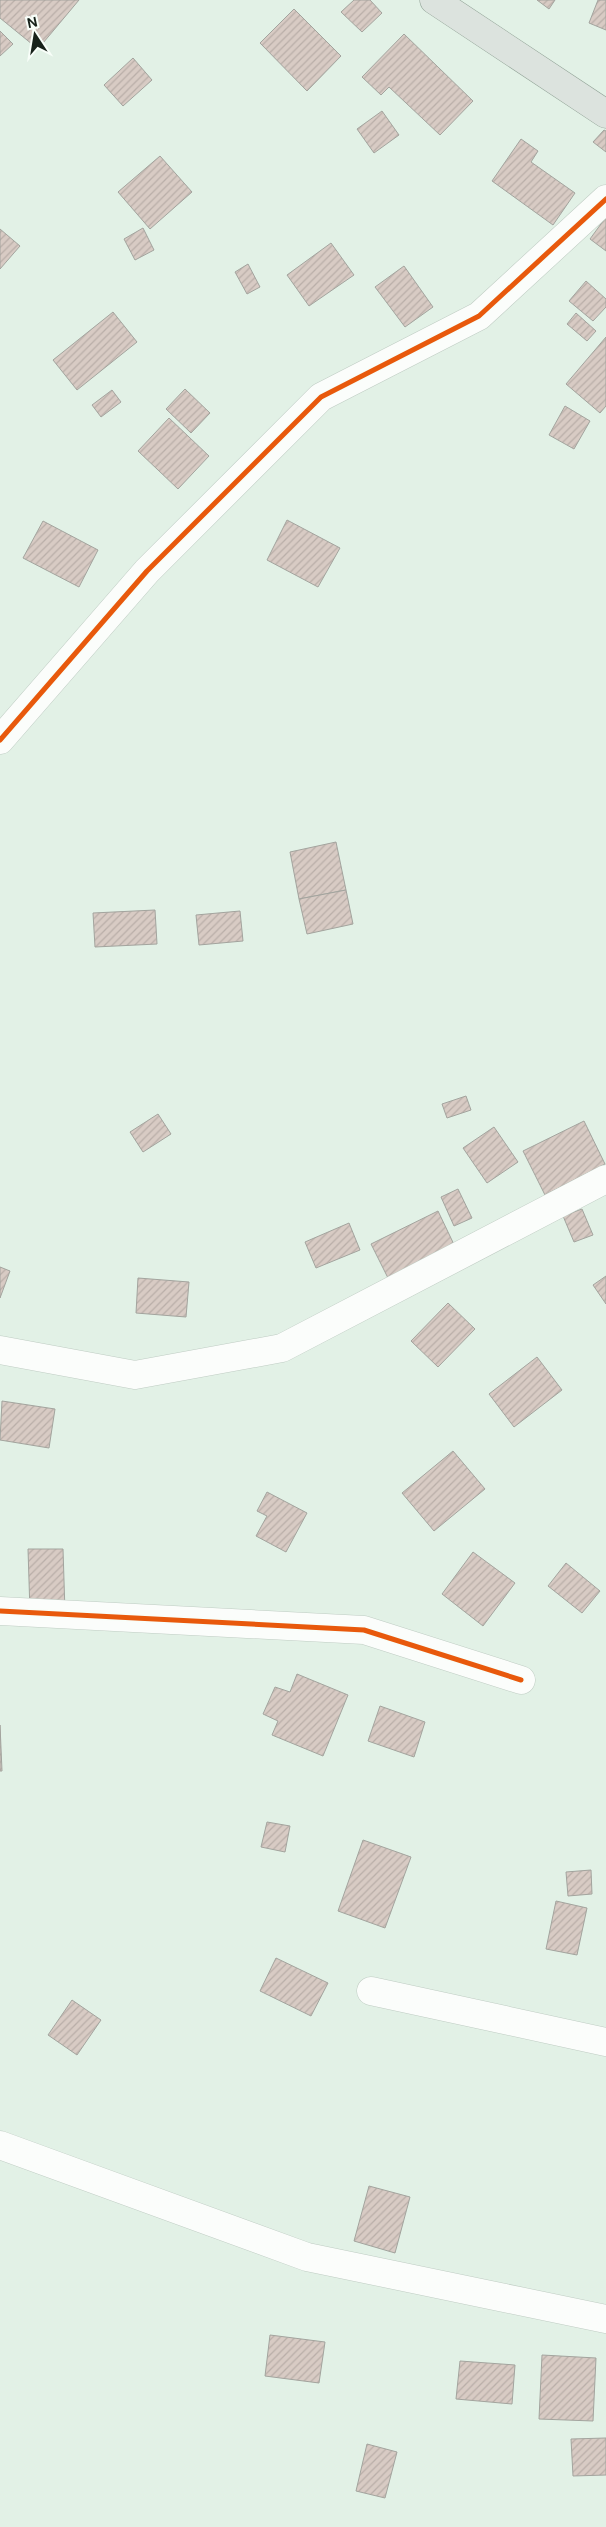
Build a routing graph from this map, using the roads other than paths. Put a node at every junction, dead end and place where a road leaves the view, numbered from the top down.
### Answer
1 (434, 0) edge
2 (606, 114) edge
3 (606, 199) edge
4 (0, 740) edge
5 (606, 1179) edge
6 (0, 1350) edge
7 (0, 1611) edge
8 (521, 1680) dead end
9 (371, 1991) dead end
10 (606, 2042) edge
11 (0, 2145) edge
12 (606, 2319) edge

1 - 2 main road
3 - 4 street
5 - 6 street
7 - 8 street
9 - 10 street
11 - 12 street

